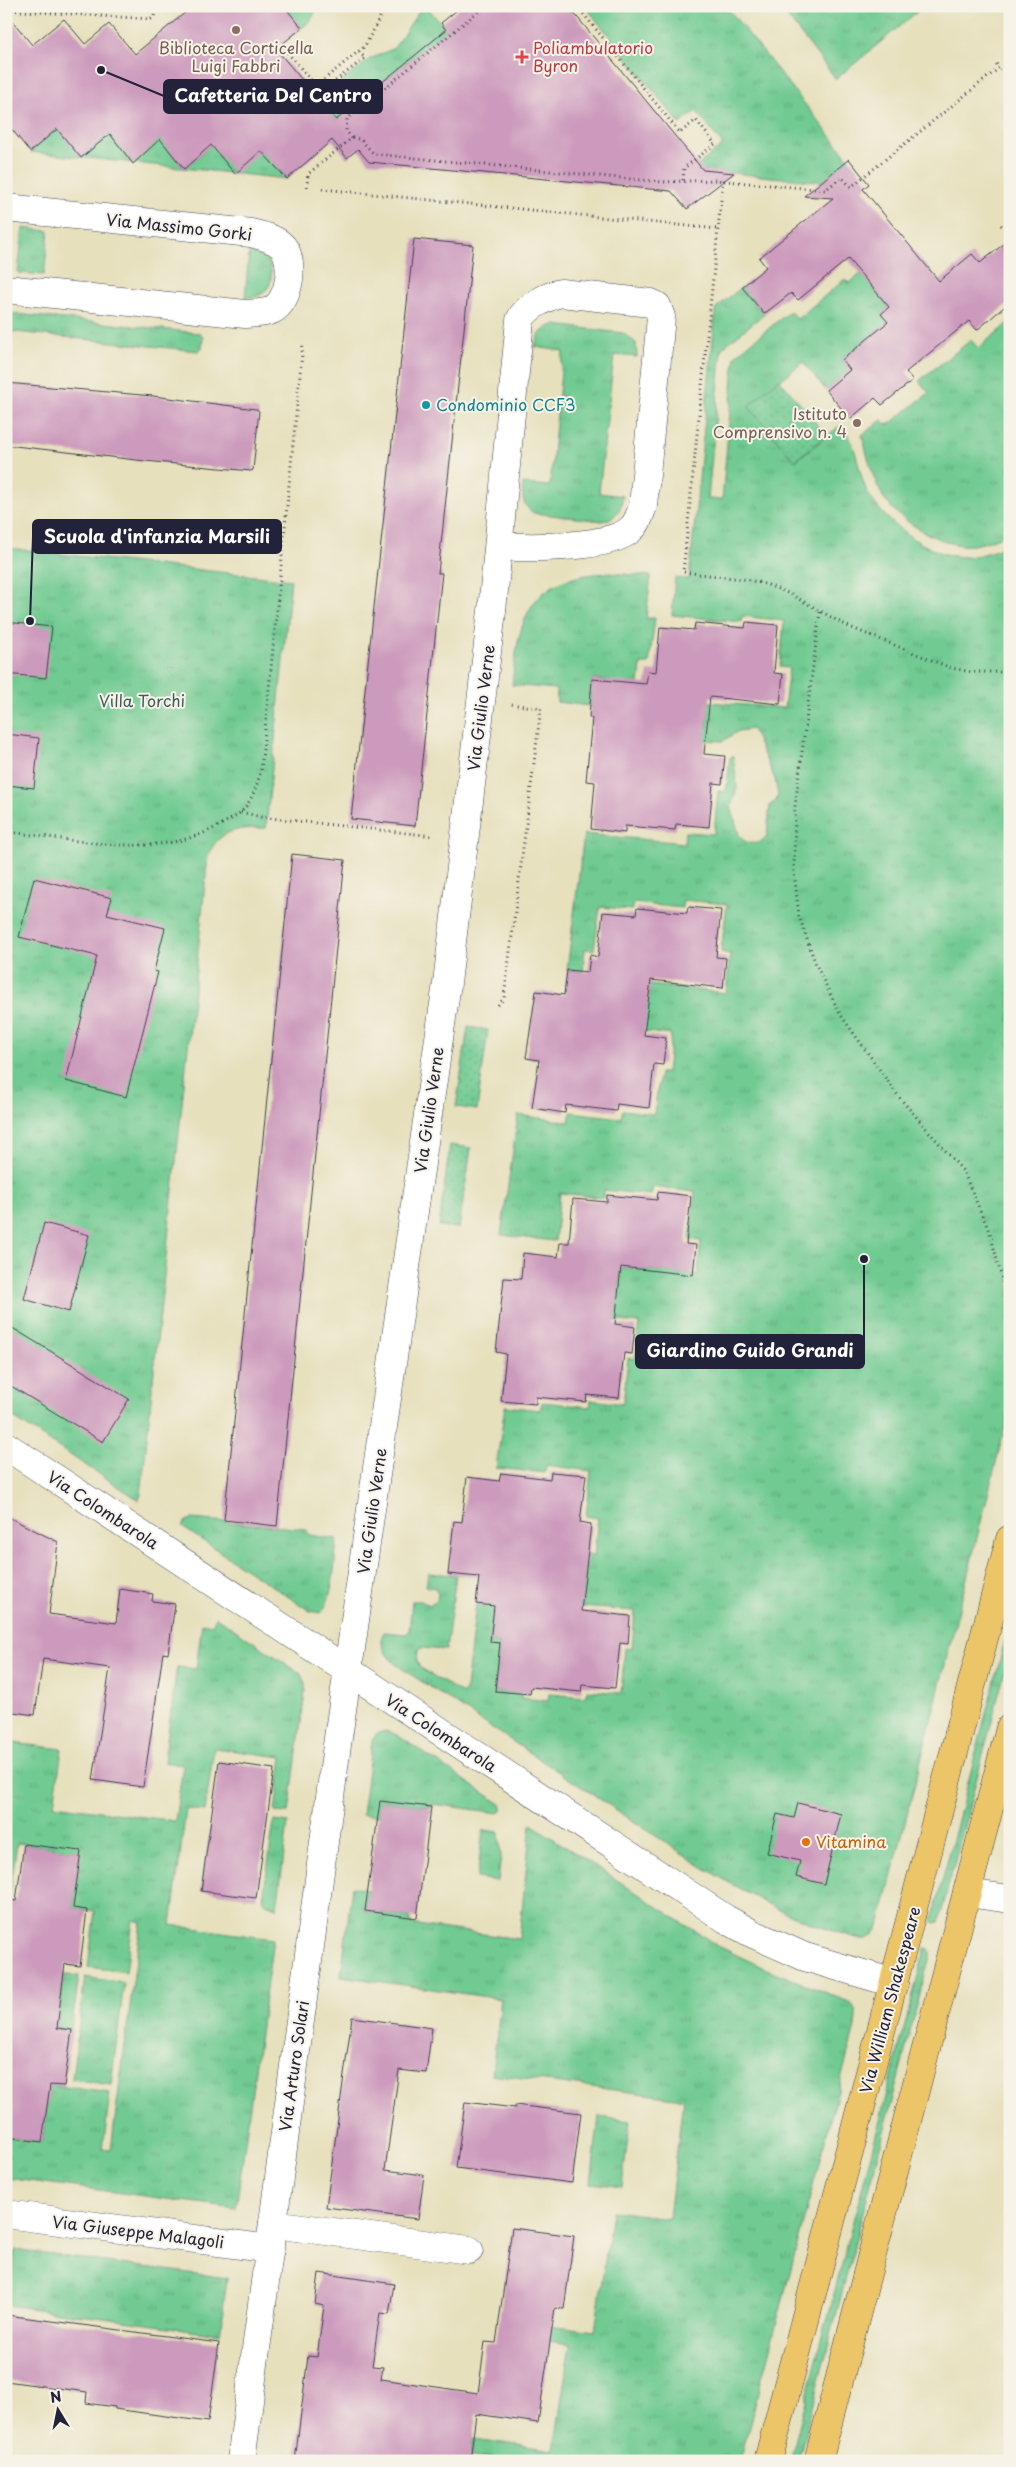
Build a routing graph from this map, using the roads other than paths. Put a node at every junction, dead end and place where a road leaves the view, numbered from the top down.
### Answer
1 (6, 208) edge
2 (6, 289) edge
3 (500, 546) junction
4 (6, 1446) edge
5 (1010, 1539) edge
6 (348, 1672) junction
7 (1010, 1728) edge
8 (967, 1893) junction
9 (1010, 1898) edge
10 (894, 1983) junction
11 (6, 2214) edge
12 (272, 2236) junction
13 (469, 2250) dead end
14 (241, 2461) edge
15 (768, 2461) edge
16 (818, 2461) edge

1 - 2 street, Via Massimo Gorki
3 - 3 street, Via Giulio Verne
3 - 6 street, Via Giulio Verne
4 - 6 street, Via Colombarola
5 - 10 main road, Via William Shakespeare
6 - 10 street, Via Colombarola
6 - 12 street, Via Arturo Solari
7 - 8 main road
8 - 9 street
8 - 16 main road
10 - 15 main road, Via William Shakespeare
11 - 12 street, Via Giuseppe Malagoli
12 - 13 street, Via Giuseppe Malagoli
12 - 14 street, Via Arturo Solari

